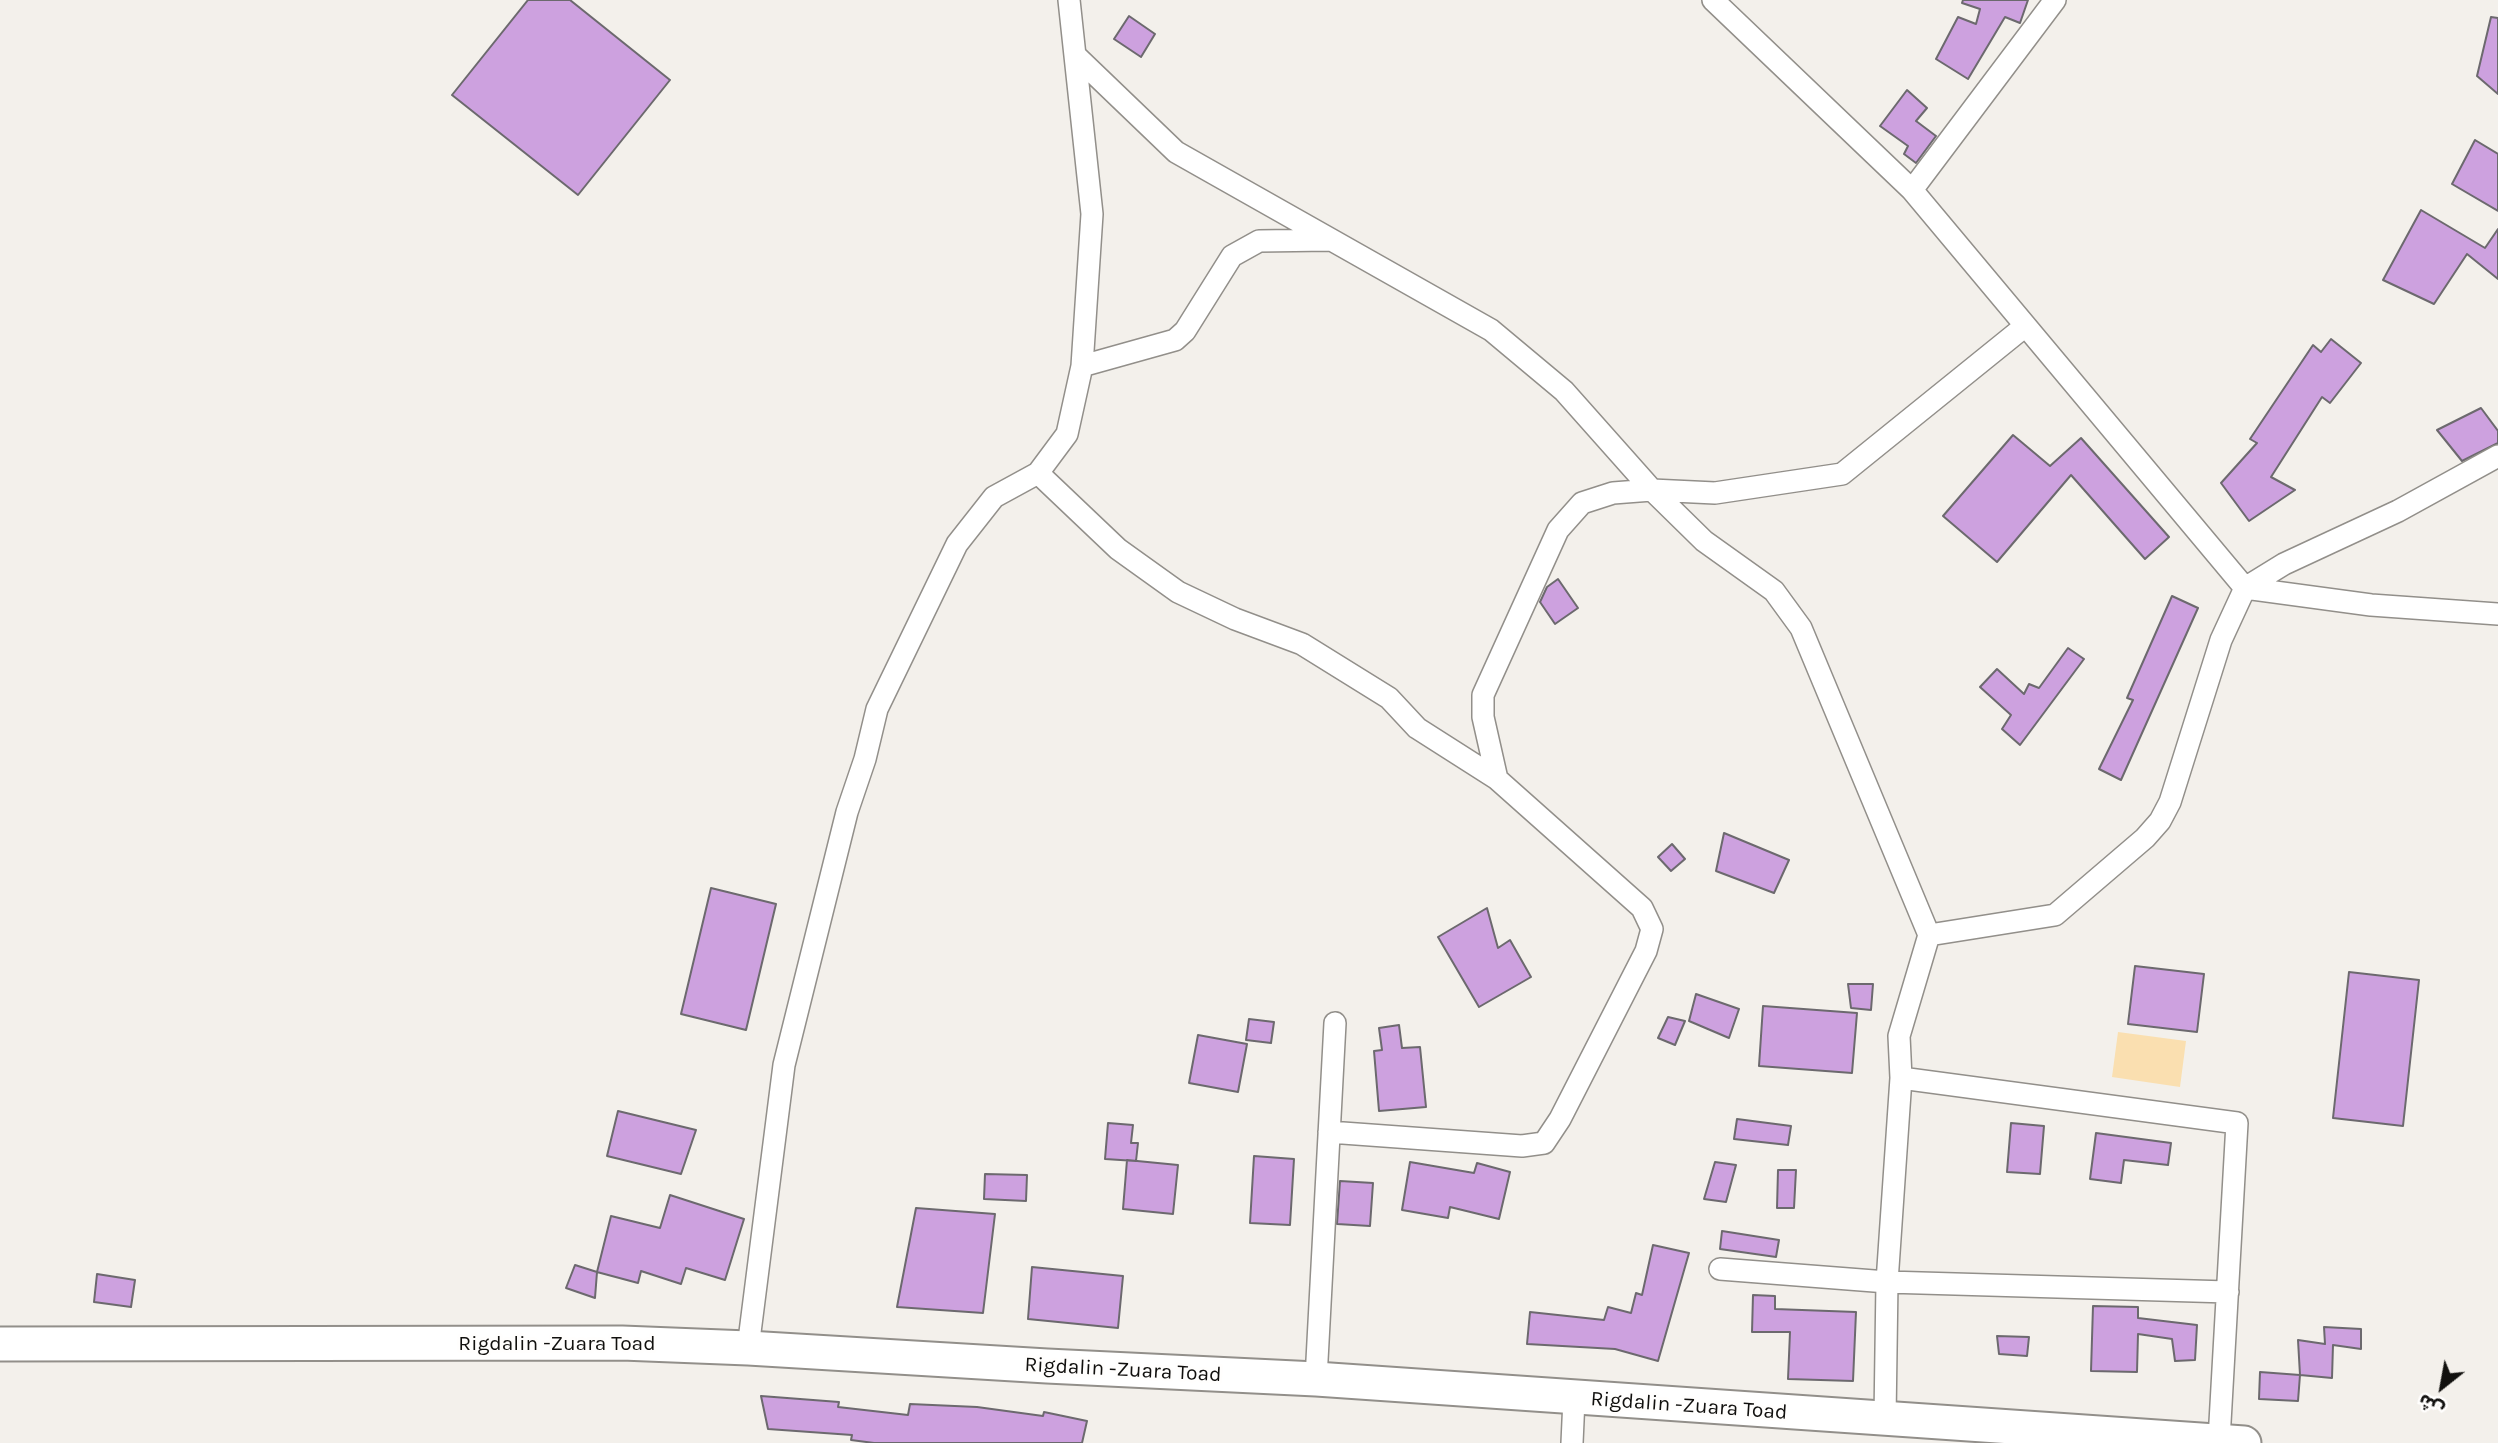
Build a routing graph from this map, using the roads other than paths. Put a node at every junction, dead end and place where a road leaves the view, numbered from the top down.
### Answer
1 (1069, 0) edge
2 (1713, 0) edge
3 (2055, 0) edge
4 (1076, 56) junction
5 (1912, 190) junction
6 (1331, 240) junction
7 (2024, 327) junction
8 (1082, 366) junction
9 (2498, 456) edge
10 (1038, 474) junction
11 (1651, 490) junction
12 (2245, 588) junction
13 (2498, 614) edge
14 (1497, 779) junction
15 (1929, 935) junction
16 (1335, 1023) dead end
17 (1901, 1078) junction
18 (1329, 1132) junction
19 (1720, 1269) dead end
20 (1886, 1282) junction
21 (2228, 1292) junction
22 (0, 1344) edge
23 (748, 1348) junction
24 (1316, 1379) junction
25 (1574, 1399) junction
26 (1885, 1418) junction
27 (2232, 1442) edge
28 (1572, 1443) edge

1 - 4 street
2 - 5 street
3 - 5 street
4 - 6 street
4 - 8 street
5 - 7 street
6 - 8 street
6 - 11 street
7 - 11 street
7 - 12 street
8 - 10 street
9 - 12 street
10 - 14 street
10 - 23 street
11 - 14 street
11 - 15 street
12 - 13 street
12 - 15 street
14 - 18 street
15 - 17 street
16 - 18 street
17 - 20 street
17 - 21 street
18 - 24 street
19 - 20 street
20 - 21 street
20 - 26 street
21 - 27 street
22 - 23 main road, Rigdalin -Zuara Toad
23 - 24 main road, Rigdalin -Zuara Toad
24 - 25 main road, Rigdalin -Zuara Toad
25 - 26 main road, Rigdalin -Zuara Toad
25 - 28 street
26 - 27 main road, Rigdalin -Zuara Toad

